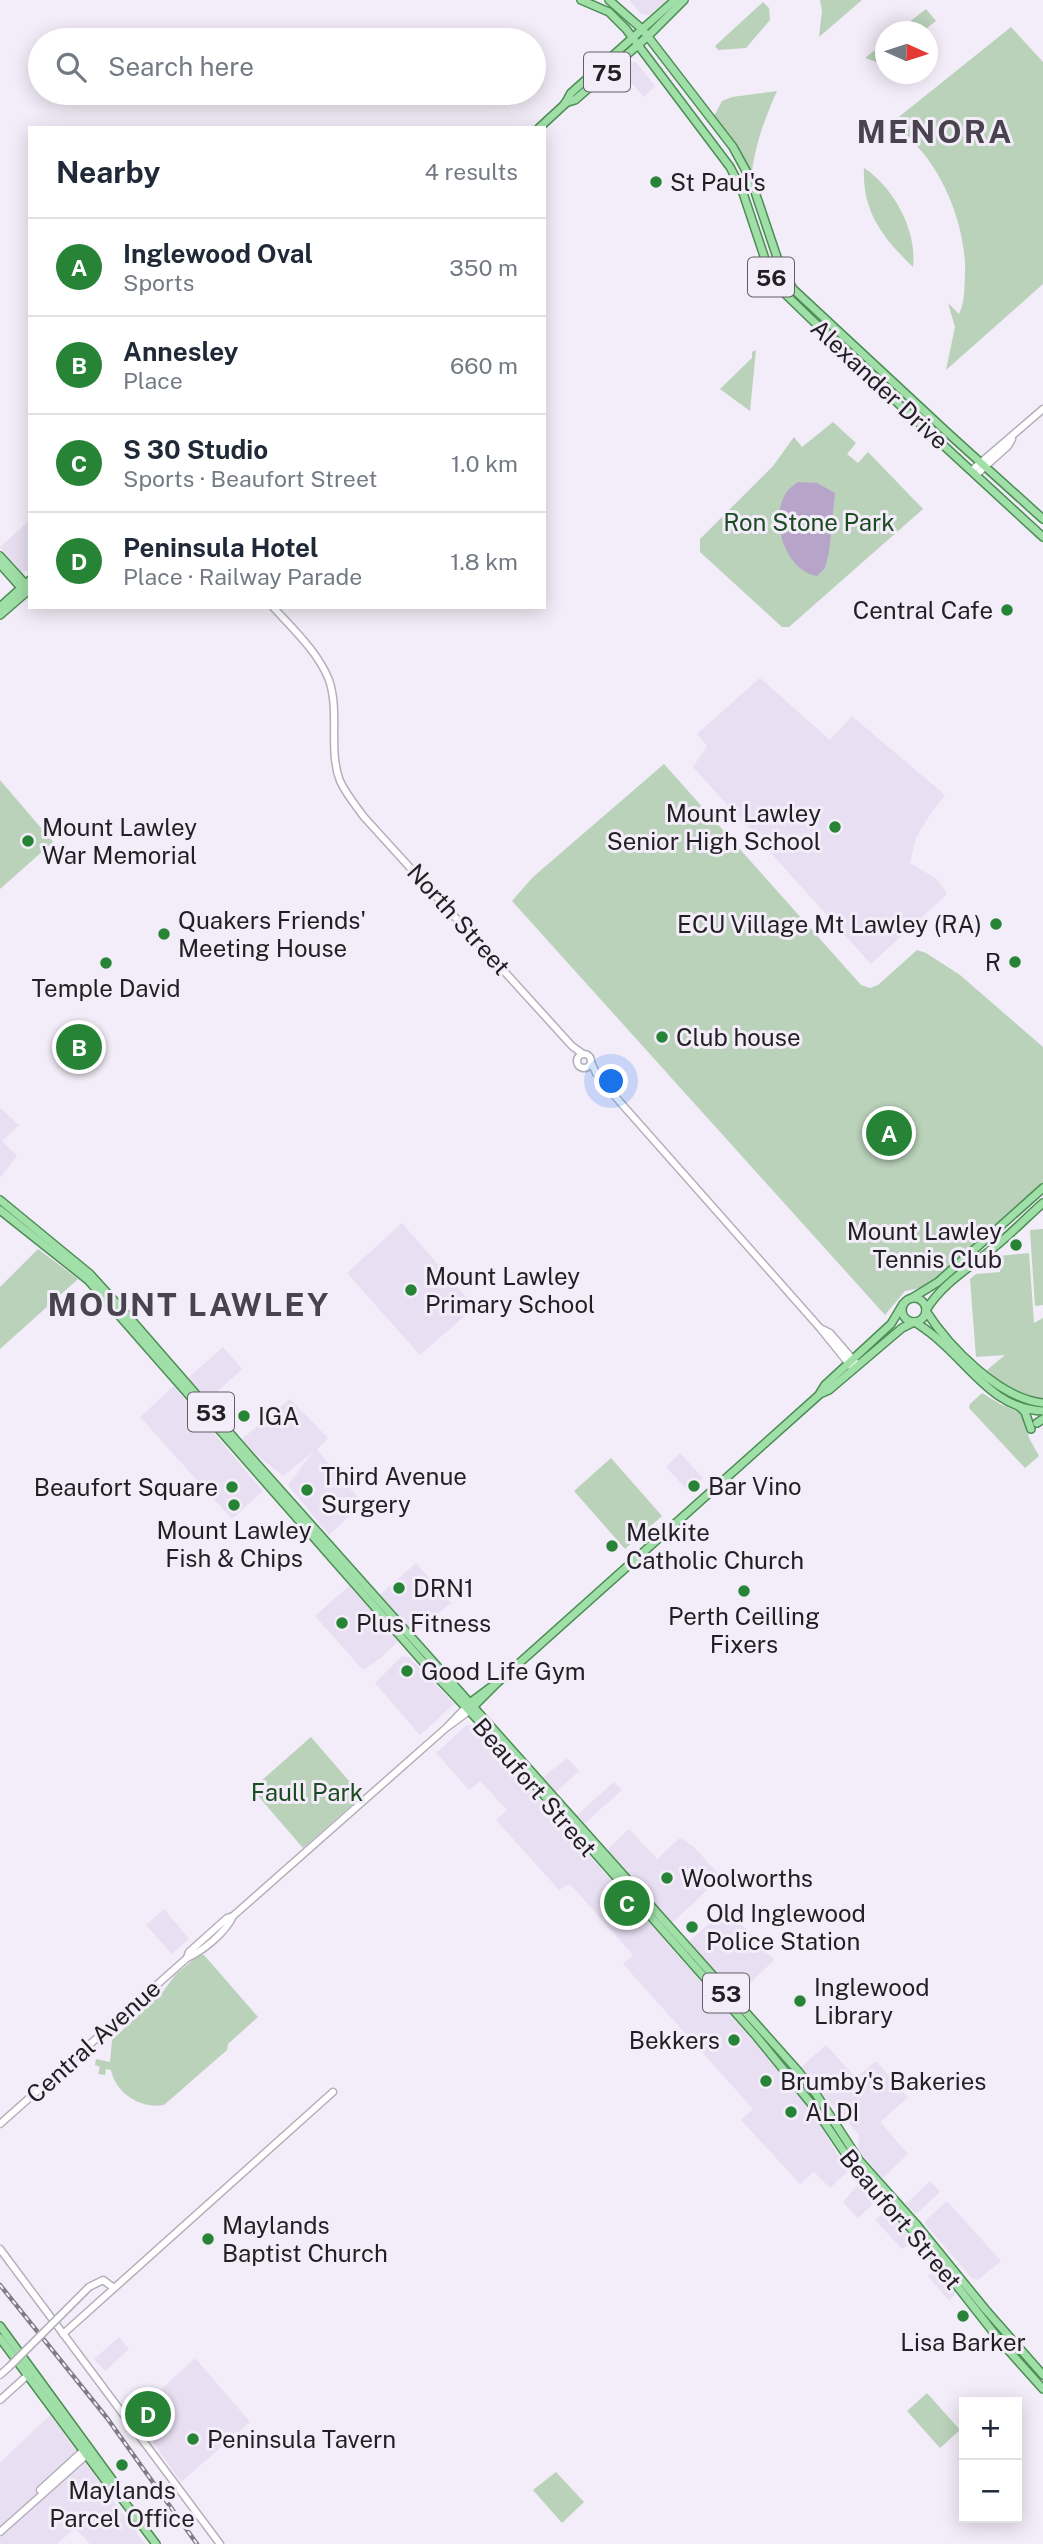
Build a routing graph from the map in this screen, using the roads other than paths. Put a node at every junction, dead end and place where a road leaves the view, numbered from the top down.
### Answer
1 (581, 0) edge
2 (609, 0) edge
3 (675, 0) edge
4 (684, 0) edge
5 (642, 29) junction
6 (647, 37) junction
7 (632, 38) junction
8 (637, 46) junction
9 (565, 104) junction
10 (541, 126) edge
11 (1043, 409) edge
12 (984, 464) junction
13 (974, 472) junction
14 (1043, 519) edge
15 (1043, 537) edge
16 (0, 556) edge
17 (0, 564) edge
18 (27, 587) edge
19 (0, 607) edge
20 (275, 609) edge
21 (0, 615) edge
22 (581, 1056) junction
23 (589, 1064) junction
24 (1043, 1188) edge
25 (0, 1200) edge
26 (1043, 1202) edge
27 (0, 1210) edge
28 (1013, 1215) junction
29 (1026, 1217) junction
30 (912, 1298) junction
31 (903, 1304) junction
32 (926, 1311) junction
33 (914, 1322) junction
34 (853, 1364) junction
35 (1019, 1407) junction
36 (1041, 1407) edge
37 (1037, 1423) edge
38 (469, 1707) junction
39 (333, 2092) dead end
40 (0, 2124) edge
41 (0, 2249) edge
42 (114, 2288) junction
43 (0, 2326) edge
44 (63, 2334) junction
45 (0, 2338) edge
46 (29, 2374) junction
47 (0, 2375) edge
48 (1043, 2375) edge
49 (1043, 2389) edge
50 (0, 2400) edge
51 (87, 2451) junction
52 (0, 2530) edge
53 (156, 2544) edge
54 (220, 2544) edge

1 - 7 main road, 56
2 - 5 main road, 56
3 - 5 main road, 75
4 - 6 main road, 75
5 - 6 main road, 56
5 - 7 main road, 75
6 - 8 main road, 75
6 - 12 main road, Alexander Drive / 56
7 - 8 main road, Alexander Drive / 56
7 - 9 main road, 75
8 - 9 main road, 75
8 - 13 main road, Alexander Drive / 56
9 - 10 main road, 75
11 - 12 main road
12 - 13 main road
12 - 14 main road, Alexander Drive / 56
13 - 15 main road, Alexander Drive / 56
16 - 18 main road
17 - 18 main road
18 - 19 main road
18 - 21 main road
20 - 22 main road, North Street
22 - 23 main road
22 - 23 main road
23 - 34 main road
24 - 28 main road
25 - 38 main road, Beaufort Street / 53
26 - 29 main road
27 - 38 main road, Beaufort Street / 53
28 - 29 main road
28 - 30 main road
29 - 32 main road
30 - 31 main road
30 - 32 main road
31 - 33 main road
31 - 34 main road, Central Avenue
32 - 33 main road
32 - 36 main road
33 - 34 main road, Central Avenue
33 - 35 main road
34 - 38 main road, Central Avenue
35 - 36 main road
35 - 37 main road
38 - 40 main road, Central Avenue
38 - 48 main road, Beaufort Street / 53
38 - 49 main road, Beaufort Street / 53
39 - 42 main road
41 - 44 main road
42 - 44 main road
42 - 47 main road, bridge
43 - 46 main road
44 - 54 main road
45 - 46 main road
46 - 50 main road
46 - 51 main road
51 - 52 main road
51 - 53 main road

